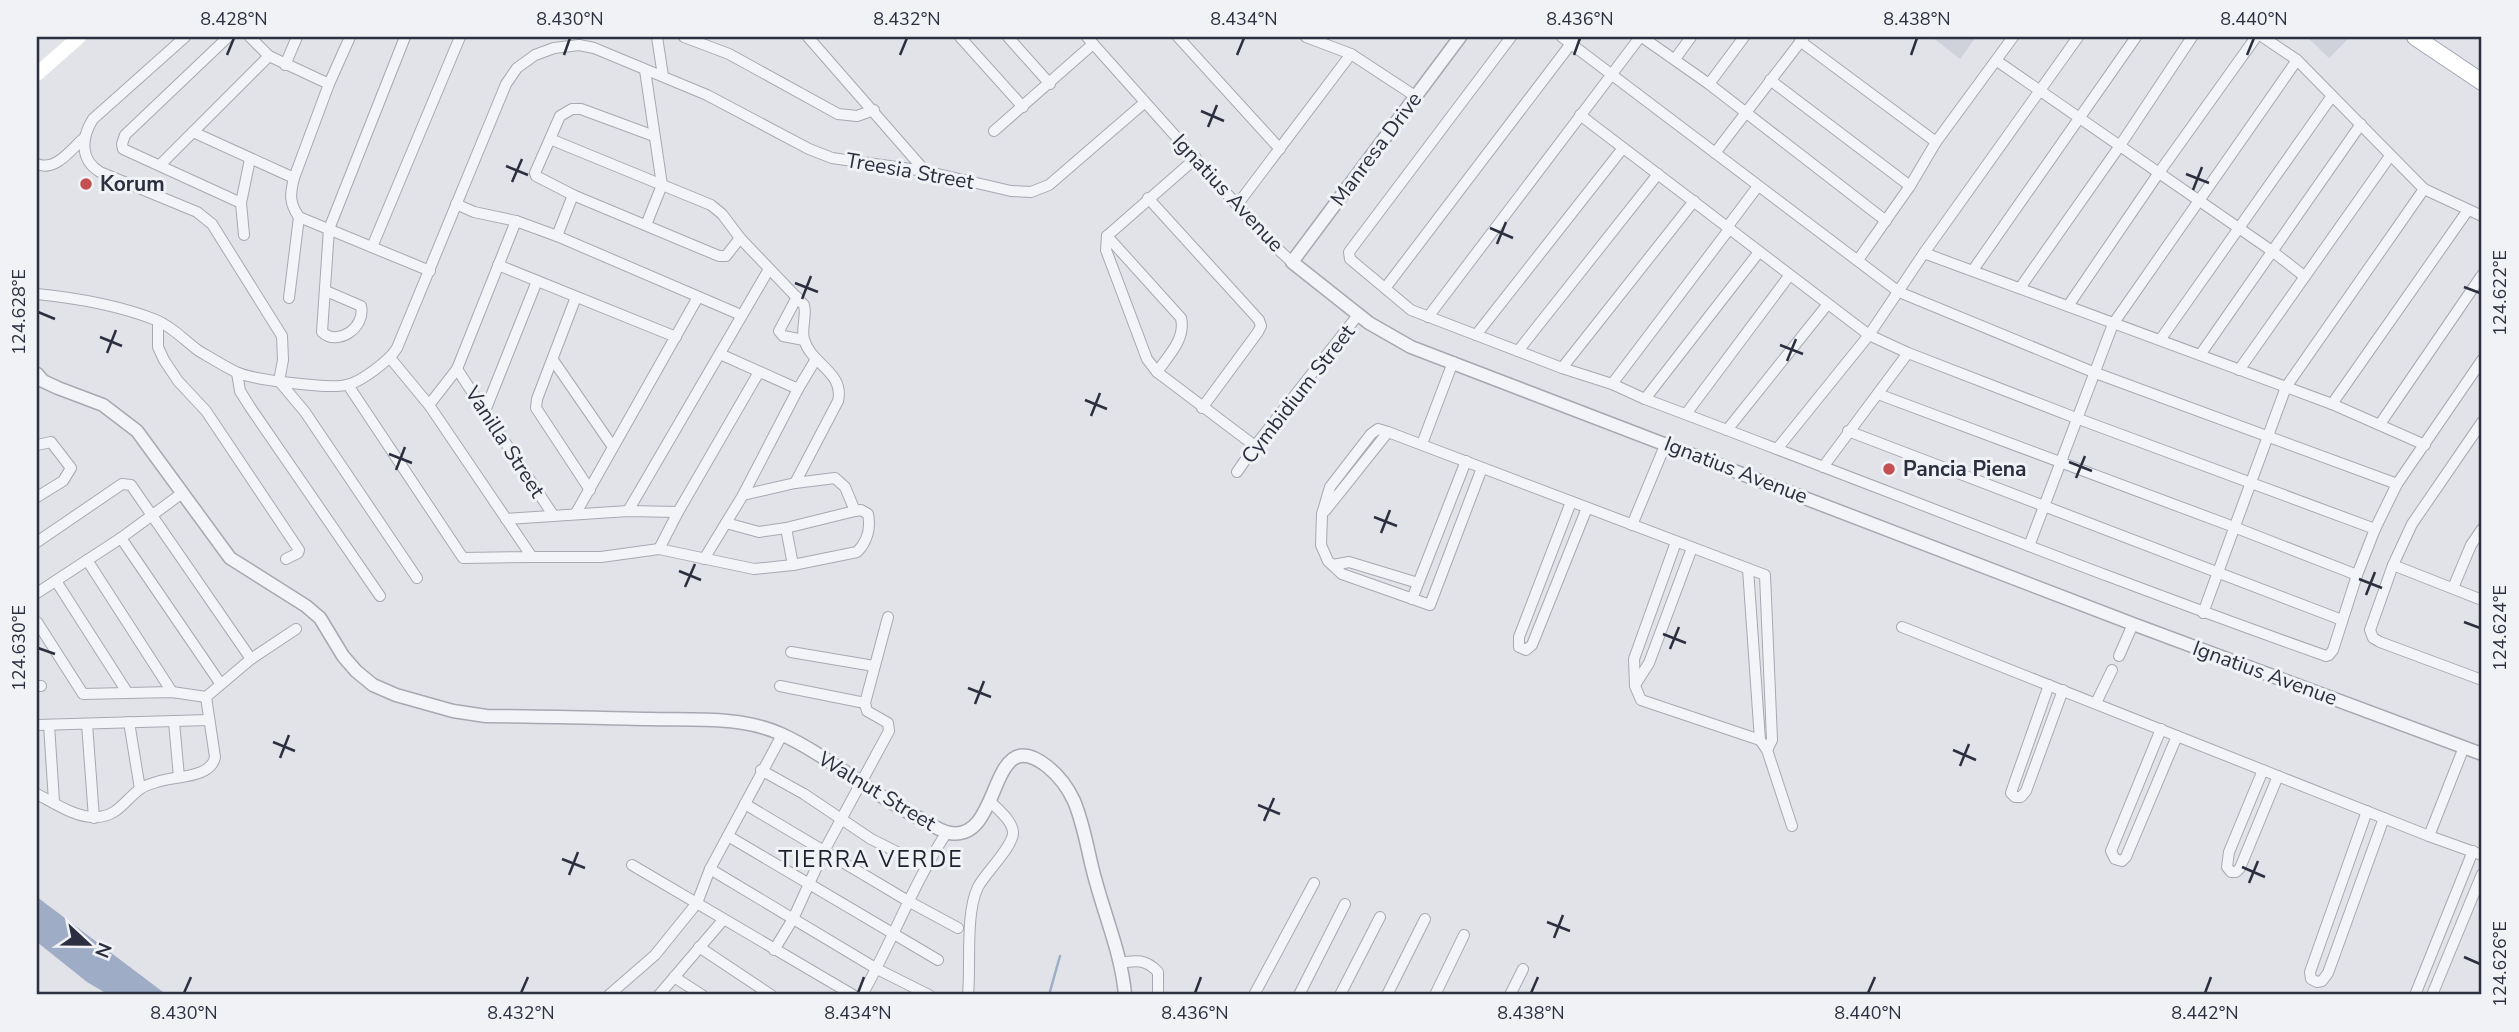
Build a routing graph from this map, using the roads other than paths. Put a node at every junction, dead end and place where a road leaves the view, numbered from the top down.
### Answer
1 (79, 37) edge
2 (185, 37) edge
3 (228, 37) edge
4 (250, 37) edge
5 (297, 37) edge
6 (350, 37) edge
7 (405, 37) edge
8 (460, 37) edge
9 (550, 37) edge
10 (657, 37) edge
11 (684, 37) edge
12 (808, 37) edge
13 (960, 37) edge
14 (1008, 37) edge
15 (1178, 37) edge
16 (1306, 37) edge
17 (1511, 37) edge
18 (1641, 37) edge
19 (1691, 37) edge
20 (1744, 37) edge
21 (2013, 37) edge
22 (2078, 37) edge
23 (2136, 37) edge
24 (2192, 37) edge
25 (2256, 37) edge
26 (2263, 37) edge
27 (2415, 37) edge
28 (1455, 39) edge
29 (1570, 39) edge
30 (1802, 39) edge
31 (1090, 41) edge
32 (554, 48) junction
33 (1351, 54) junction
34 (269, 56) junction
35 (1675, 59) junction
36 (2297, 60) junction
37 (1997, 61) junction
38 (285, 65) junction
39 (645, 70) junction
40 (37, 74) edge
41 (1611, 74) junction
42 (663, 76) junction
43 (1770, 80) junction
44 (2482, 82) edge
45 (329, 84) junction
46 (1050, 84) junction
47 (1709, 84) junction
48 (2040, 91) junction
49 (1416, 96) junction
50 (2332, 96) junction
51 (1143, 103) junction
52 (1023, 107) junction
53 (874, 110) junction
54 (1745, 112) junction
55 (1580, 115) junction
56 (2080, 119) junction
57 (2361, 124) junction
58 (994, 131) dead end
59 (193, 132) junction
60 (654, 136) junction
61 (85, 137) junction
62 (550, 139) junction
63 (1936, 142) junction
64 (2119, 147) junction
65 (1623, 148) junction
66 (1280, 149) junction
67 (1715, 153) junction
68 (2390, 156) junction
69 (1196, 158) junction
70 (250, 159) junction
71 (37, 164) edge
72 (160, 165) junction
73 (925, 171) junction
74 (1658, 174) junction
75 (2158, 174) junction
76 (294, 178) junction
77 (662, 184) junction
78 (1758, 186) junction
79 (1910, 186) junction
80 (2424, 189) junction
81 (573, 195) junction
82 (1148, 198) junction
83 (1694, 201) junction
84 (2199, 201) junction
85 (241, 203) junction
86 (456, 204) junction
87 (1237, 205) junction
88 (2468, 210) junction
89 (2482, 216) edge
90 (299, 217) junction
91 (1886, 220) junction
92 (516, 221) junction
93 (646, 225) junction
94 (1729, 227) junction
95 (2238, 228) junction
96 (329, 229) junction
97 (244, 235) dead end
98 (557, 236) junction
99 (1107, 236) junction
100 (740, 238) junction
101 (372, 247) junction
102 (2272, 251) junction
103 (1759, 252) junction
104 (1924, 253) junction
105 (1858, 260) junction
106 (1292, 262) junction
107 (498, 265) junction
108 (769, 269) junction
109 (430, 271) junction
110 (1973, 271) junction
111 (2482, 275) edge
112 (1789, 276) junction
113 (2304, 276) junction
114 (537, 281) junction
115 (1386, 287) junction
116 (2020, 288) junction
117 (326, 291) junction
118 (1899, 292) junction
119 (37, 294) edge
120 (576, 297) junction
121 (698, 297) junction
122 (797, 297) junction
123 (289, 298) dead end
124 (1827, 305) junction
125 (2068, 306) junction
126 (741, 315) junction
127 (1358, 316) junction
128 (1428, 317) junction
129 (158, 321) junction
130 (2113, 324) junction
131 (1476, 335) junction
132 (1870, 335) junction
133 (676, 337) junction
134 (804, 340) junction
135 (2160, 340) junction
136 (1518, 351) junction
137 (1908, 353) junction
138 (720, 354) junction
139 (2200, 355) junction
140 (391, 359) junction
141 (816, 359) junction
142 (553, 360) junction
143 (2482, 360) edge
144 (1453, 362) junction
145 (1562, 368) junction
146 (457, 369) junction
147 (2239, 370) junction
148 (759, 372) junction
149 (1157, 372) junction
150 (2093, 372) junction
151 (237, 373) junction
152 (37, 374) edge
153 (279, 381) junction
154 (1612, 384) junction
155 (348, 385) junction
156 (2286, 387) junction
157 (798, 389) junction
158 (1878, 394) junction
159 (1645, 399) junction
160 (2332, 404) junction
161 (429, 405) junction
162 (1202, 408) junction
163 (485, 411) junction
164 (1686, 414) junction
165 (2076, 418) junction
166 (2482, 422) edge
167 (2380, 424) junction
168 (1727, 430) junction
169 (1848, 432) junction
170 (2269, 435) junction
171 (1666, 443) junction
172 (1422, 444) junction
173 (37, 445) edge
174 (2425, 445) junction
175 (1255, 446) junction
176 (613, 447) junction
177 (1777, 449) junction
178 (1466, 461) junction
179 (2059, 463) junction
180 (1823, 467) junction
181 (1482, 468) junction
182 (1237, 472) dead end
183 (795, 483) junction
184 (2251, 484) junction
185 (2397, 484) junction
186 (590, 490) junction
187 (181, 494) junction
188 (743, 495) junction
189 (37, 498) edge
190 (1571, 502) junction
191 (2044, 507) junction
192 (1587, 508) junction
193 (628, 511) junction
194 (855, 511) junction
195 (678, 512) junction
196 (576, 513) junction
197 (152, 515) junction
198 (553, 515) junction
199 (506, 519) junction
200 (726, 523) junction
201 (1632, 525) junction
202 (2234, 527) junction
203 (786, 528) junction
204 (2482, 528) edge
205 (2375, 529) junction
206 (121, 538) junction
207 (37, 542) edge
208 (1676, 542) junction
209 (2029, 547) junction
210 (1692, 548) junction
211 (659, 549) junction
212 (532, 557) junction
213 (286, 559) dead end
214 (704, 559) junction
215 (88, 560) junction
216 (793, 565) junction
217 (1333, 565) junction
218 (2393, 565) junction
219 (1748, 569) junction
220 (2217, 573) junction
221 (2357, 575) junction
222 (417, 578) dead end
223 (56, 581) junction
224 (1418, 583) junction
225 (2453, 588) junction
226 (37, 593) edge
227 (380, 596) dead end
228 (1412, 599) junction
229 (2482, 600) edge
230 (2203, 613) junction
231 (888, 617) dead end
232 (2342, 620) junction
233 (37, 622) edge
234 (2133, 624) junction
235 (1902, 626) dead end
236 (296, 629) dead end
237 (791, 652) dead end
238 (2119, 656) dead end
239 (251, 659) junction
240 (874, 666) junction
241 (2112, 670) dead end
242 (2482, 680) edge
243 (220, 683) junction
244 (2049, 685) junction
245 (780, 686) dead end
246 (1635, 686) junction
247 (2063, 690) junction
248 (172, 691) junction
249 (127, 692) junction
250 (206, 697) junction
251 (864, 703) junction
252 (2096, 704) junction
253 (209, 720) junction
254 (129, 722) junction
255 (174, 722) junction
256 (87, 724) junction
257 (37, 725) edge
258 (49, 725) junction
259 (2161, 729) junction
260 (782, 734) junction
261 (2177, 736) junction
262 (1760, 740) junction
263 (2464, 747) junction
264 (1768, 751) junction
265 (2482, 754) edge
266 (761, 770) junction
267 (2263, 770) junction
268 (2278, 776) junction
269 (179, 777) junction
270 (860, 784) junction
271 (140, 789) junction
272 (37, 794) edge
273 (54, 801) junction
274 (990, 802) junction
275 (745, 804) junction
276 (2367, 811) junction
277 (94, 818) junction
278 (2384, 818) junction
279 (841, 819) junction
280 (1792, 826) dead end
281 (947, 832) junction
282 (728, 836) junction
283 (2430, 836) junction
284 (824, 851) junction
285 (2477, 853) edge
286 (632, 864) dead end
287 (925, 866) junction
288 (710, 869) junction
289 (2482, 874) edge
290 (1314, 883) dead end
291 (808, 884) junction
292 (908, 901) junction
293 (696, 903) junction
294 (1345, 904) dead end
295 (1380, 917) dead end
296 (793, 919) junction
297 (1425, 919) dead end
298 (723, 920) junction
299 (958, 928) dead end
300 (893, 934) junction
301 (1464, 935) dead end
302 (699, 947) junction
303 (774, 950) junction
304 (938, 960) dead end
305 (1119, 963) junction
306 (877, 969) junction
307 (1523, 969) dead end
308 (674, 977) junction
309 (609, 995) edge
310 (659, 995) edge
311 (702, 995) edge
312 (771, 995) edge
313 (853, 995) edge
314 (862, 995) edge
315 (929, 995) edge
316 (968, 995) edge
317 (1125, 995) edge
318 (1158, 995) edge
319 (1254, 995) edge
320 (1299, 995) edge
321 (1340, 995) edge
322 (1387, 995) edge
323 (1435, 995) edge
324 (1510, 995) edge
325 (2416, 995) edge
326 (2432, 995) edge

1 - 40 main road
2 - 61 street
3 - 72 street
4 - 34 street
5 - 38 street
6 - 45 street
7 - 96 street
8 - 101 street
9 - 32 street
10 - 42 street
11 - 53 street
12 - 53 street
13 - 52 street
14 - 46 street
15 - 66 street
16 - 33 street
17 - 115 street
18 - 35 street
18 - 41 street
19 - 35 street
20 - 47 street
21 - 37 street
22 - 48 street
23 - 56 street
24 - 64 street
25 - 75 street
26 - 36 street
27 - 44 main road
28 - 49 street, Manresa Drive
29 - 41 street
29 - 115 street
30 - 43 street
30 - 63 street
31 - 46 street
31 - 51 street, Ignatius Avenue
32 - 39 street, Treesia Street
32 - 86 street
33 - 49 street
33 - 66 street
34 - 38 street
34 - 59 street
35 - 47 street
36 - 50 street
36 - 84 street
37 - 48 street
37 - 63 street
38 - 45 street
39 - 42 street, Treesia Street
39 - 60 street
41 - 55 street
41 - 67 street
42 - 73 street, Treesia Street
43 - 54 street
43 - 79 street
45 - 76 street
46 - 52 street
47 - 54 street
48 - 56 street
48 - 104 street
49 - 106 street, Manresa Drive
50 - 57 street
50 - 95 street
51 - 69 street, Ignatius Avenue
51 - 73 street, Treesia Street
52 - 58 street
53 - 73 street
54 - 67 street
54 - 91 street
55 - 65 street
55 - 128 street
56 - 64 street
56 - 110 street
57 - 68 street
57 - 102 street
59 - 70 street
59 - 72 street
60 - 62 street
60 - 77 street
61 - 71 street
61 - 153 street
62 - 77 street
62 - 81 street
63 - 79 street
64 - 75 street
64 - 116 street
65 - 74 street
65 - 131 street
66 - 87 street
67 - 78 street
68 - 80 street
68 - 113 street
69 - 82 street
69 - 87 street, Ignatius Avenue
70 - 76 street
70 - 85 street
72 - 85 street
74 - 83 street
74 - 136 street
75 - 84 street
75 - 125 street
76 - 90 street
77 - 93 street
77 - 100 street
78 - 94 street
78 - 105 street
79 - 91 street
80 - 88 street
80 - 156 street
81 - 93 street
81 - 98 street
82 - 99 street
82 - 162 street
83 - 94 street
83 - 145 street
84 - 95 street
84 - 130 street
85 - 97 street
86 - 92 street
86 - 109 street
87 - 106 street, Ignatius Avenue
88 - 89 street
88 - 160 street
90 - 96 street
90 - 123 street
91 - 105 street
92 - 98 street
92 - 107 street
93 - 100 street
94 - 103 street
94 - 154 street
95 - 102 street
95 - 135 street
96 - 101 street
96 - 117 street
98 - 121 street
99 - 149 street
99 - 149 street
100 - 108 street
101 - 109 street
102 - 113 street
102 - 139 street
103 - 112 street
103 - 159 street
104 - 110 street
104 - 118 street
105 - 118 street
106 - 127 street, Ignatius Avenue
107 - 114 street
107 - 146 street
108 - 122 street
108 - 126 street
109 - 140 street
110 - 116 street
111 - 167 street
112 - 124 street
112 - 164 street
113 - 147 street
114 - 120 street
114 - 163 street
115 - 128 street
116 - 125 street
117 - 117 street
118 - 132 street
118 - 150 street
119 - 129 street
120 - 133 street
120 - 142 street
121 - 126 street
121 - 133 street
122 - 134 street
122 - 134 street
124 - 132 street
124 - 168 street
125 - 130 street
126 - 138 street
127 - 144 street, Ignatius Avenue
127 - 175 street, Cymbidium Street
128 - 131 street
129 - 151 street
129 - 213 street
130 - 135 street
130 - 150 street
131 - 136 street
132 - 137 street
132 - 177 street
133 - 176 street
134 - 141 street
135 - 139 street
136 - 145 street
137 - 158 street
137 - 165 street
138 - 148 street
138 - 193 street
139 - 147 street
140 - 155 street
140 - 161 street
141 - 157 street
141 - 183 street
142 - 176 street
142 - 186 street
143 - 174 street
144 - 171 street, Ignatius Avenue
144 - 172 street
145 - 154 street
146 - 161 street
146 - 163 street, Vanilla Street
147 - 156 street
148 - 157 street
148 - 195 street
149 - 162 street
150 - 165 street
150 - 170 street
151 - 153 street
151 - 227 street
152 - 187 street, Walnut Street
153 - 155 street
153 - 222 street
154 - 159 street
155 - 212 street
156 - 160 street
156 - 170 street
157 - 188 street
158 - 169 street
158 - 179 street
159 - 164 street
160 - 167 street
161 - 199 street
162 - 175 street
163 - 198 street, Vanilla Street
164 - 168 street
165 - 179 street
165 - 184 street
166 - 218 street
167 - 174 street
168 - 177 street
169 - 180 street
169 - 191 street
170 - 184 street
170 - 185 street
171 - 201 street
171 - 234 street, Ignatius Avenue
172 - 178 street
172 - 217 street
173 - 189 street
174 - 185 street
175 - 182 street, Cymbidium Street
176 - 186 street
177 - 180 street
178 - 181 street
178 - 224 street
179 - 191 street
179 - 202 street
180 - 209 street
181 - 190 street
181 - 228 street
183 - 188 street
183 - 194 street
184 - 202 street
184 - 205 street
185 - 205 street
186 - 196 street
187 - 197 street
187 - 260 street, Walnut Street
188 - 200 street
190 - 192 street
190 - 192 street
191 - 209 street
191 - 220 street
192 - 201 street
193 - 195 street
193 - 196 street
194 - 203 street
194 - 216 street
195 - 211 street
196 - 198 street
197 - 206 street
197 - 207 street
197 - 239 street
198 - 199 street
199 - 212 street
200 - 203 street
200 - 214 street
201 - 208 street
202 - 220 street
202 - 221 street
203 - 216 street
204 - 225 street
205 - 221 street
206 - 215 street
206 - 243 street
208 - 210 street
208 - 246 street
209 - 230 street
210 - 219 street
210 - 246 street
211 - 212 street
211 - 214 street
214 - 216 street
215 - 223 street
215 - 248 street
217 - 224 street
217 - 228 street
218 - 225 street
218 - 242 street
219 - 262 street
219 - 264 street
220 - 230 street
220 - 232 street
221 - 232 street
223 - 226 street
223 - 249 street
224 - 228 street
225 - 229 street
230 - 232 street
231 - 240 street
233 - 249 street
234 - 238 street
234 - 263 street, Ignatius Avenue
235 - 244 street
236 - 239 street
237 - 240 street
239 - 243 street
240 - 251 street
241 - 252 street
243 - 250 street
244 - 247 street
244 - 247 street
245 - 251 street
246 - 262 street
247 - 252 street
248 - 249 street
248 - 250 street
250 - 253 street
251 - 270 street
252 - 259 street
253 - 255 street
253 - 269 street
254 - 255 street
254 - 256 street
254 - 271 street
255 - 269 street
256 - 258 street
256 - 277 street
257 - 258 street
258 - 273 street
259 - 261 street
259 - 261 street
260 - 266 street
260 - 270 street, Walnut Street
261 - 267 street
262 - 264 street
263 - 265 street, Ignatius Avenue
263 - 283 street
264 - 280 street
266 - 275 street
266 - 279 street
267 - 268 street
267 - 268 street
268 - 276 street
269 - 271 street
270 - 279 street
270 - 281 street, Walnut Street
271 - 277 street
272 - 273 street
273 - 277 street
274 - 281 street, Walnut Street
274 - 305 street, Walnut Street
274 - 316 street
275 - 282 street
275 - 284 street
276 - 278 street
276 - 278 street
278 - 283 street
279 - 284 street
279 - 287 street
281 - 287 street
282 - 288 street
282 - 291 street
283 - 285 street
284 - 291 street
284 - 292 street
285 - 325 street
286 - 293 street
287 - 292 street
288 - 293 street
288 - 296 street
289 - 326 street
290 - 319 street
291 - 296 street
291 - 300 street
292 - 299 street
292 - 300 street
293 - 298 street
293 - 309 street
294 - 320 street
295 - 321 street
296 - 303 street
296 - 306 street
297 - 322 street
298 - 302 street
298 - 303 street
300 - 304 street
300 - 306 street
301 - 323 street
302 - 308 street
302 - 312 street
303 - 313 street
305 - 317 street
305 - 318 street
306 - 314 street
306 - 315 street
307 - 324 street
308 - 310 street
308 - 311 street

